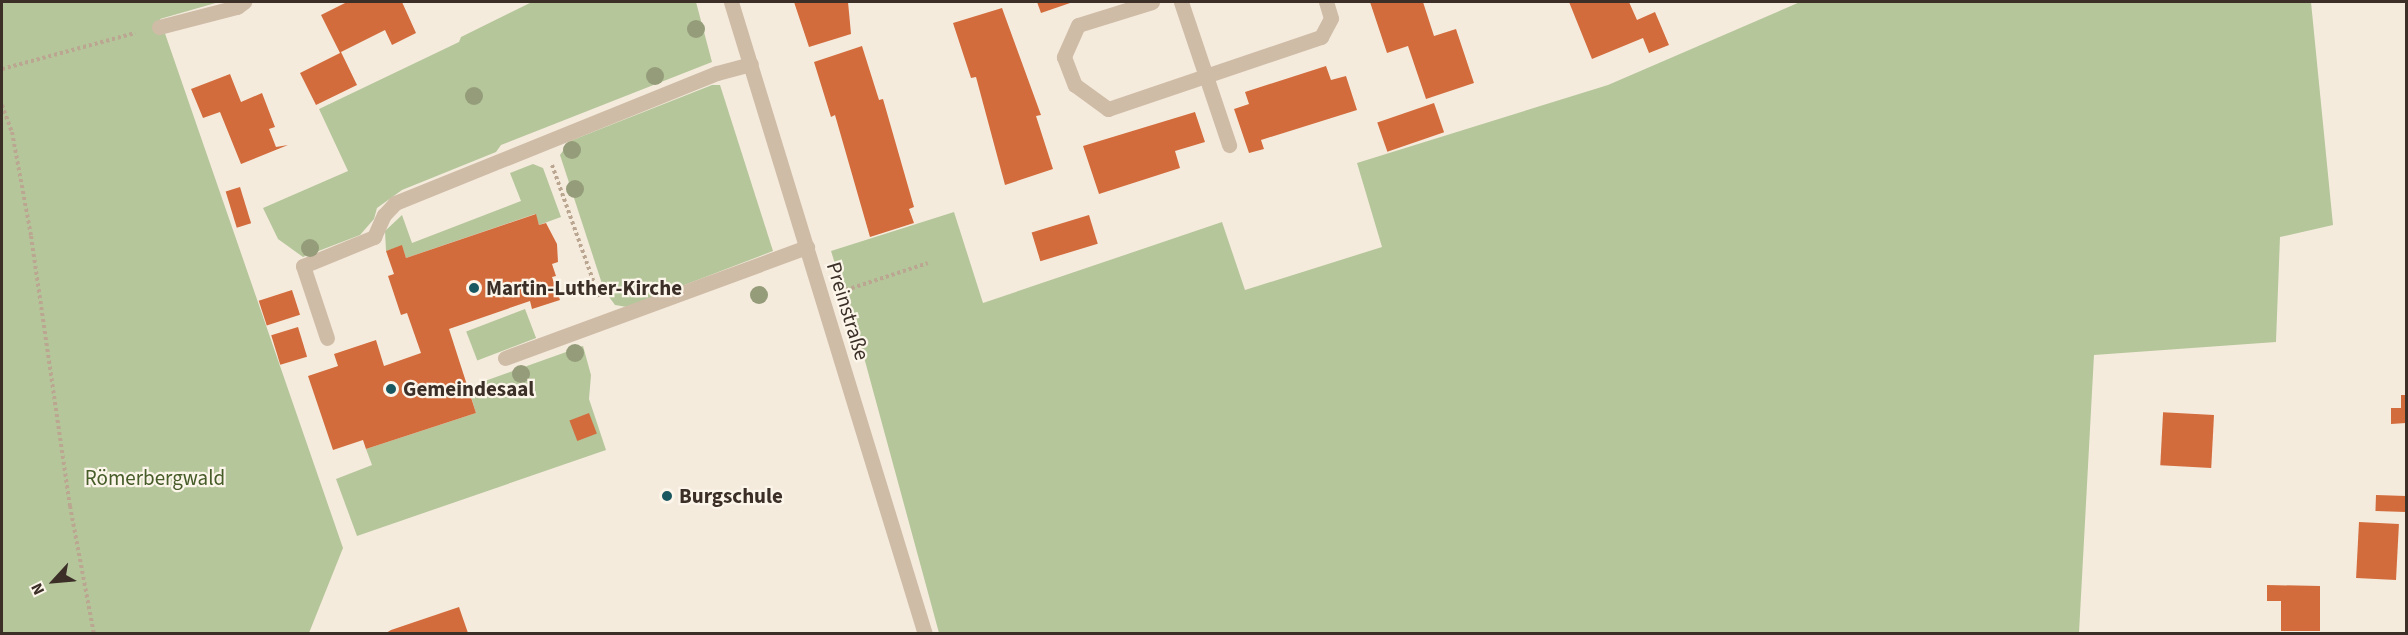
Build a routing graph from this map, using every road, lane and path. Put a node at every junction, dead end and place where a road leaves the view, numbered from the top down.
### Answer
1 (244, 2) edge
2 (731, 2) edge
3 (1152, 2) edge
4 (1181, 2) edge
5 (1326, 2) edge
6 (159, 27) joint
7 (751, 64) junction
8 (2, 69) edge
9 (1206, 76) junction
10 (2, 105) edge
11 (544, 143) junction
12 (1229, 145) dead end
13 (807, 247) junction
14 (928, 264) dead end
15 (822, 298) junction
16 (607, 320) junction
17 (327, 338) dead end
18 (505, 358) dead end
19 (94, 633) edge
20 (925, 633) edge

1 - 6 street
2 - 7 street, Preinstraße
3 - 9 street
4 - 9 street
5 - 9 street
6 - 8 path
7 - 11 street
7 - 13 street, Preinstraße
9 - 12 street
10 - 19 path
11 - 16 path
11 - 17 street
13 - 15 street, Preinstraße
13 - 16 street
14 - 15 path
15 - 20 street, Preinstraße
16 - 18 street

